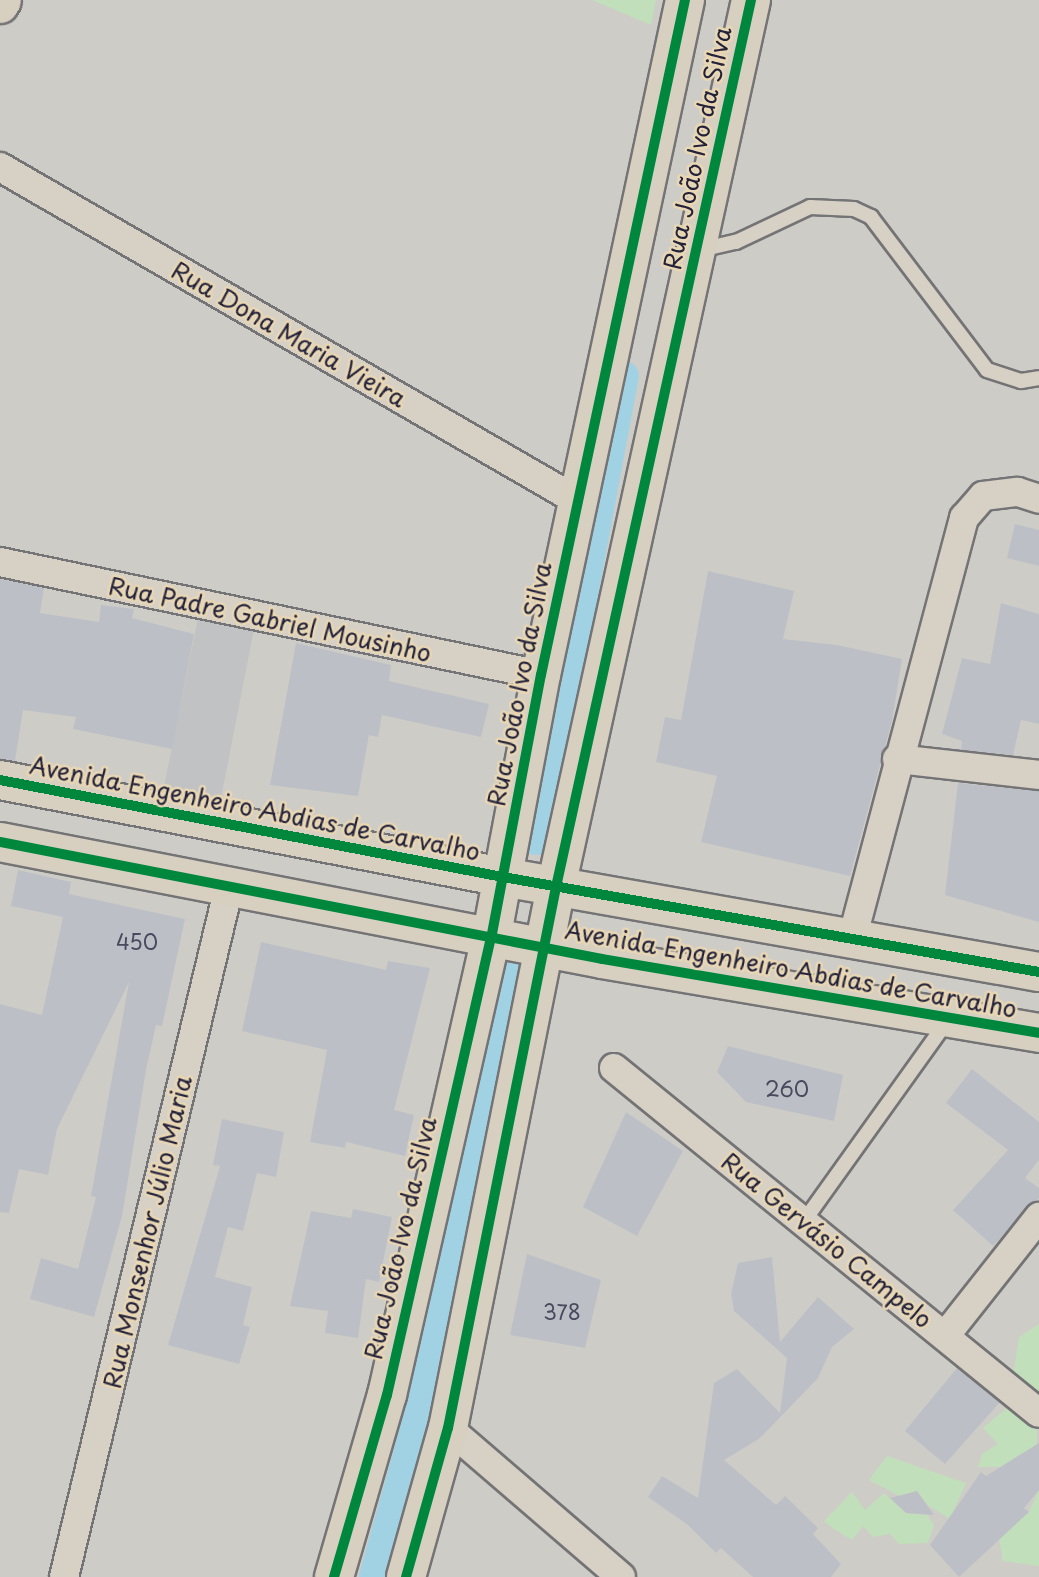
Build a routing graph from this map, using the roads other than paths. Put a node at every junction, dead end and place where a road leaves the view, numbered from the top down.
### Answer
1 (684, 0) edge
2 (751, 0) edge
3 (0, 167) edge
4 (696, 251) junction
5 (1039, 378) edge
6 (1039, 499) edge
7 (578, 501) junction
8 (0, 562) edge
9 (541, 675) junction
10 (897, 759) junction
11 (1039, 775) edge
12 (0, 780) edge
13 (0, 842) edge
14 (503, 877) junction
15 (229, 887) junction
16 (556, 887) junction
17 (491, 939) junction
18 (852, 939) junction
19 (545, 949) junction
20 (1039, 972) edge
21 (950, 1017) junction
22 (1039, 1033) edge
23 (614, 1068) dead end
24 (1039, 1217) edge
25 (804, 1221) junction
26 (946, 1336) junction
27 (1039, 1413) edge
28 (448, 1428) junction
29 (64, 1577) edge
30 (334, 1577) edge
31 (406, 1577) edge
32 (621, 1577) edge

1 - 7 main road, Rua João Ivo da Silva
2 - 4 main road, Rua João Ivo da Silva
3 - 7 street, Rua Dona Maria Vieira
4 - 5 lane
4 - 16 main road, Rua João Ivo da Silva
6 - 10 street
7 - 9 main road, Rua João Ivo da Silva
8 - 9 street, Rua Padre Gabriel Mousinho
9 - 14 main road, Rua João Ivo da Silva
10 - 11 street
10 - 18 street
12 - 14 main road, Avenida Engenheiro Abdias de Carvalho
13 - 15 main road, Avenida Engenheiro Abdias de Carvalho
14 - 16 main road, Avenida Engenheiro Abdias de Carvalho
14 - 17 main road, Rua João Ivo da Silva
15 - 17 main road, Avenida Engenheiro Abdias de Carvalho
15 - 29 street, Rua Monsenhor Júlio Maria
16 - 18 main road, Avenida Engenheiro Abdias de Carvalho
16 - 19 main road, Rua João Ivo da Silva
17 - 19 main road, Avenida Engenheiro Abdias de Carvalho
17 - 30 main road, Rua João Ivo da Silva
18 - 20 main road, Avenida Engenheiro Abdias de Carvalho
19 - 21 main road, Avenida Engenheiro Abdias de Carvalho
19 - 28 main road, Rua João Ivo da Silva
21 - 22 main road, Avenida Engenheiro Abdias de Carvalho
21 - 25 lane
23 - 25 street, Rua Gervásio Campelo
24 - 26 street
25 - 26 street, Rua Gervásio Campelo
26 - 27 street, Rua Gervásio Campelo
28 - 31 main road, Rua João Ivo da Silva
28 - 32 street

